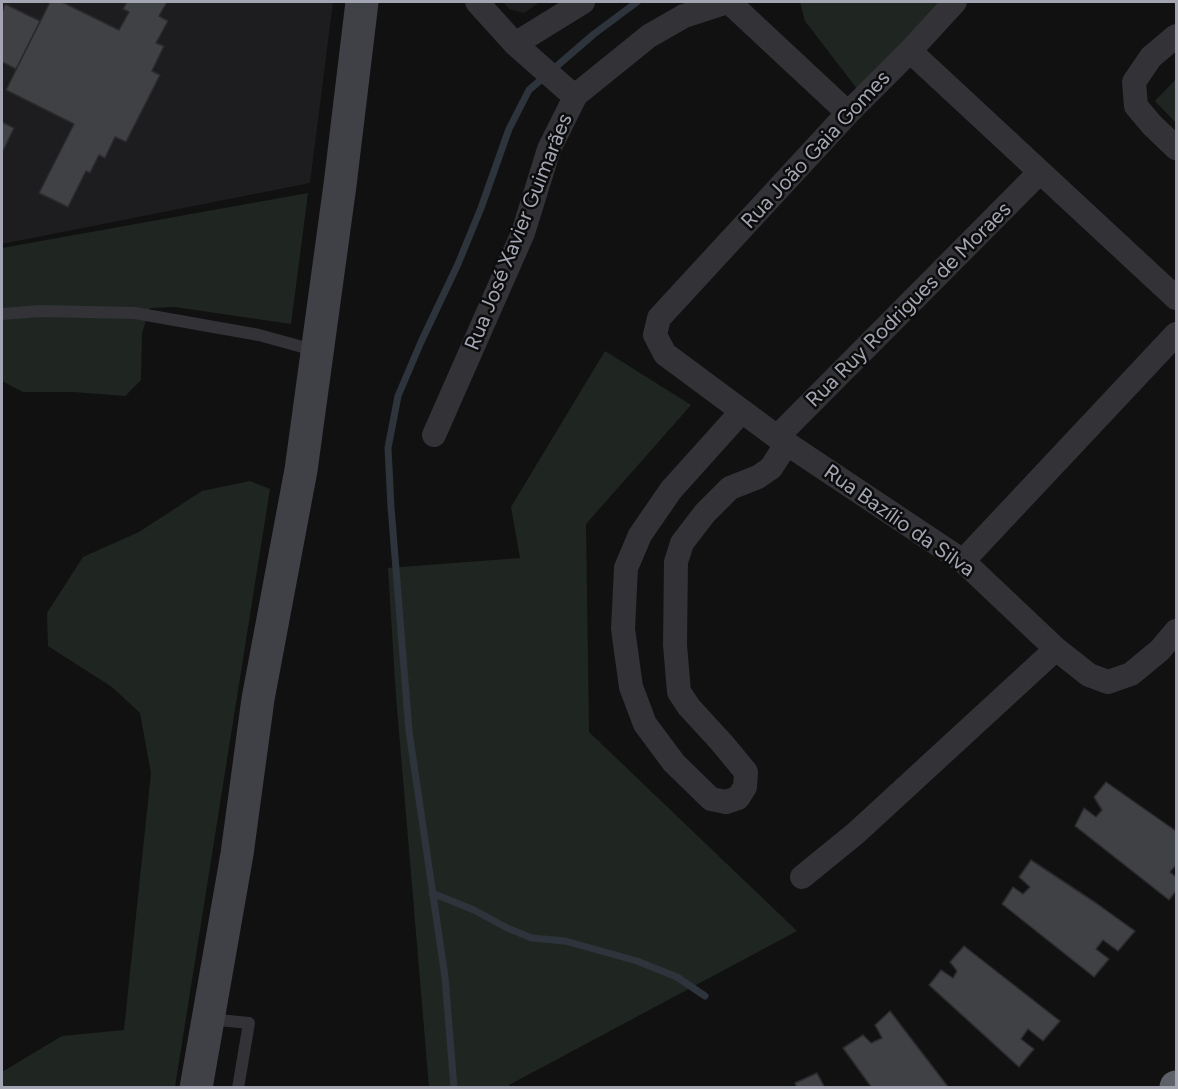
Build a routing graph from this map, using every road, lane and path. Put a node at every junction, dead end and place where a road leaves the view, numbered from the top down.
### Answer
1 (362, 2) edge
2 (477, 2) edge
3 (583, 2) edge
4 (728, 2) edge
5 (955, 2) edge
6 (1176, 36) edge
7 (515, 44) junction
8 (910, 51) junction
9 (571, 92) junction
10 (848, 113) junction
11 (1176, 148) edge
12 (1040, 172) junction
13 (678, 298) joint
14 (1176, 298) edge
15 (2, 314) edge
16 (1176, 334) edge
17 (317, 351) junction
18 (742, 411) junction
19 (434, 435) dead end
20 (782, 440) junction
21 (963, 561) junction
22 (1176, 631) edge
23 (1056, 649) junction
24 (802, 878) dead end
25 (208, 1019) junction
26 (196, 1088) edge
27 (238, 1088) edge

1 - 17 main road
2 - 7 street
3 - 7 street
4 - 9 street, Rua José Xavier Guimarães
4 - 10 street
5 - 8 street, Rua João Gaia Gomes
6 - 11 street
7 - 9 street
8 - 10 street, Rua João Gaia Gomes
8 - 12 street
9 - 19 street, Rua José Xavier Guimarães
10 - 13 street, Rua João Gaia Gomes
12 - 14 street
12 - 20 street, Rua Ruy Rodrigues de Moraes
13 - 18 street, Rua Bazílio da Silva
15 - 17 lane
16 - 21 street
17 - 25 main road
18 - 20 street, Rua Bazílio da Silva
18 - 20 street, Rua Ruy Rodrigues de Moraes
20 - 21 street, Rua Bazílio da Silva
21 - 23 street, Rua Bazílio da Silva
22 - 23 street, Rua Bazílio da Silva
23 - 24 street
25 - 26 main road
25 - 27 lane

